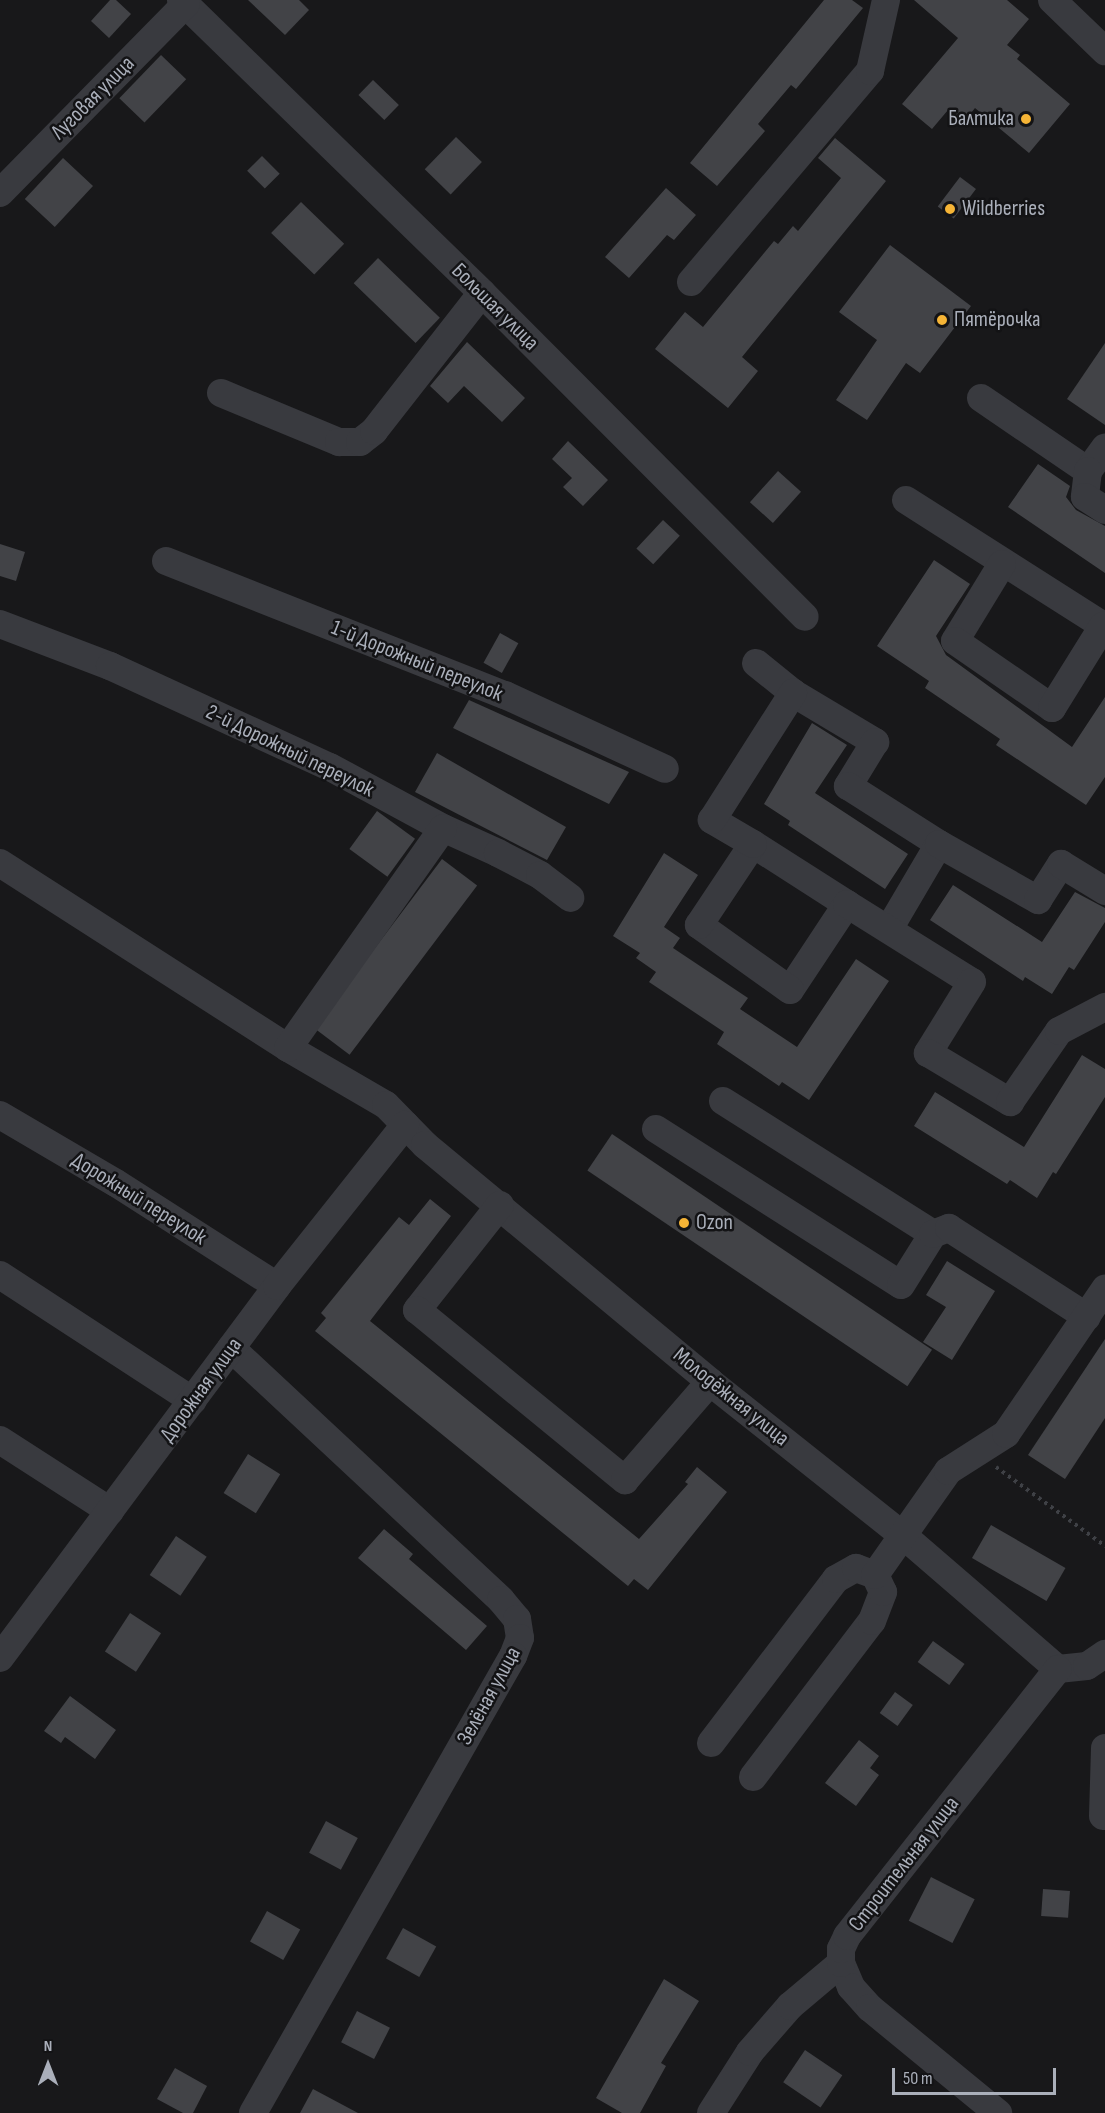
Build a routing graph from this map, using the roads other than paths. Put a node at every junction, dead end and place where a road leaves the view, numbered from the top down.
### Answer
1 (886, 0) edge
2 (1052, 0) edge
3 (183, 2) edge
4 (1105, 51) edge
5 (0, 192) edge
6 (691, 282) dead end
7 (482, 293) junction
8 (221, 393) dead end
9 (981, 398) dead end
10 (1105, 448) edge
11 (1088, 471) junction
12 (906, 500) dead end
13 (1105, 510) edge
14 (166, 561) dead end
15 (1002, 564) junction
16 (805, 617) dead end
17 (0, 624) edge
18 (1104, 626) edge
19 (756, 663) dead end
20 (793, 693) junction
21 (665, 770) dead end
22 (443, 828) junction
23 (753, 844) junction
24 (939, 844) junction
25 (0, 863) edge
26 (1105, 891) edge
27 (570, 898) dead end
28 (847, 904) junction
29 (889, 929) junction
30 (1105, 1007) edge
31 (288, 1048) junction
32 (723, 1101) dead end
33 (0, 1115) edge
34 (405, 1125) junction
35 (656, 1129) dead end
36 (500, 1205) junction
37 (933, 1234) junction
38 (0, 1275) edge
39 (277, 1286) junction
40 (1105, 1289) edge
41 (1087, 1317) junction
42 (231, 1348) junction
43 (710, 1382) junction
44 (193, 1401) junction
45 (0, 1440) edge
46 (110, 1511) junction
47 (905, 1537) junction
48 (875, 1575) junction
49 (1105, 1654) edge
50 (0, 1658) edge
51 (1058, 1669) junction
52 (711, 1743) dead end
53 (1105, 1748) edge
54 (753, 1777) dead end
55 (1103, 1816) dead end
56 (841, 1963) junction
57 (253, 2113) edge
58 (711, 2113) edge
59 (998, 2113) edge

1 - 6 street
2 - 4 street
3 - 5 street, Луговая улица
3 - 7 street, Большая улица
7 - 8 street
7 - 16 street, Большая улица
9 - 11 street
10 - 11 street
11 - 13 street
12 - 15 street
14 - 21 street, 1-й Дорожный переулок
15 - 18 street
15 - 18 street
17 - 22 street, 2-й Дорожный переулок
19 - 20 street
20 - 23 street
20 - 24 street
22 - 27 street, 2-й Дорожный переулок
22 - 31 street
23 - 28 street
23 - 28 street
24 - 26 street
24 - 29 street
25 - 31 street, Молодёжная улица
28 - 29 street
29 - 30 street
31 - 34 street, Молодёжная улица
32 - 37 street
33 - 39 street, Дорожный переулок
34 - 36 street, Молодёжная улица
34 - 39 street, Дорожная улица
35 - 37 street
36 - 43 street, Молодёжная улица
36 - 43 street
37 - 41 street
38 - 44 street
39 - 42 street, Дорожная улица
40 - 41 street
41 - 47 street
42 - 44 street, Дорожная улица
42 - 57 street, Зелёная улица
43 - 47 street, Молодёжная улица
44 - 46 street, Дорожная улица
45 - 46 street
46 - 50 street, Дорожная улица
47 - 48 street
47 - 51 street, Молодёжная улица
48 - 52 street
48 - 54 street
49 - 51 street
51 - 56 street, Строительная улица
53 - 55 street
56 - 58 street
56 - 59 street

